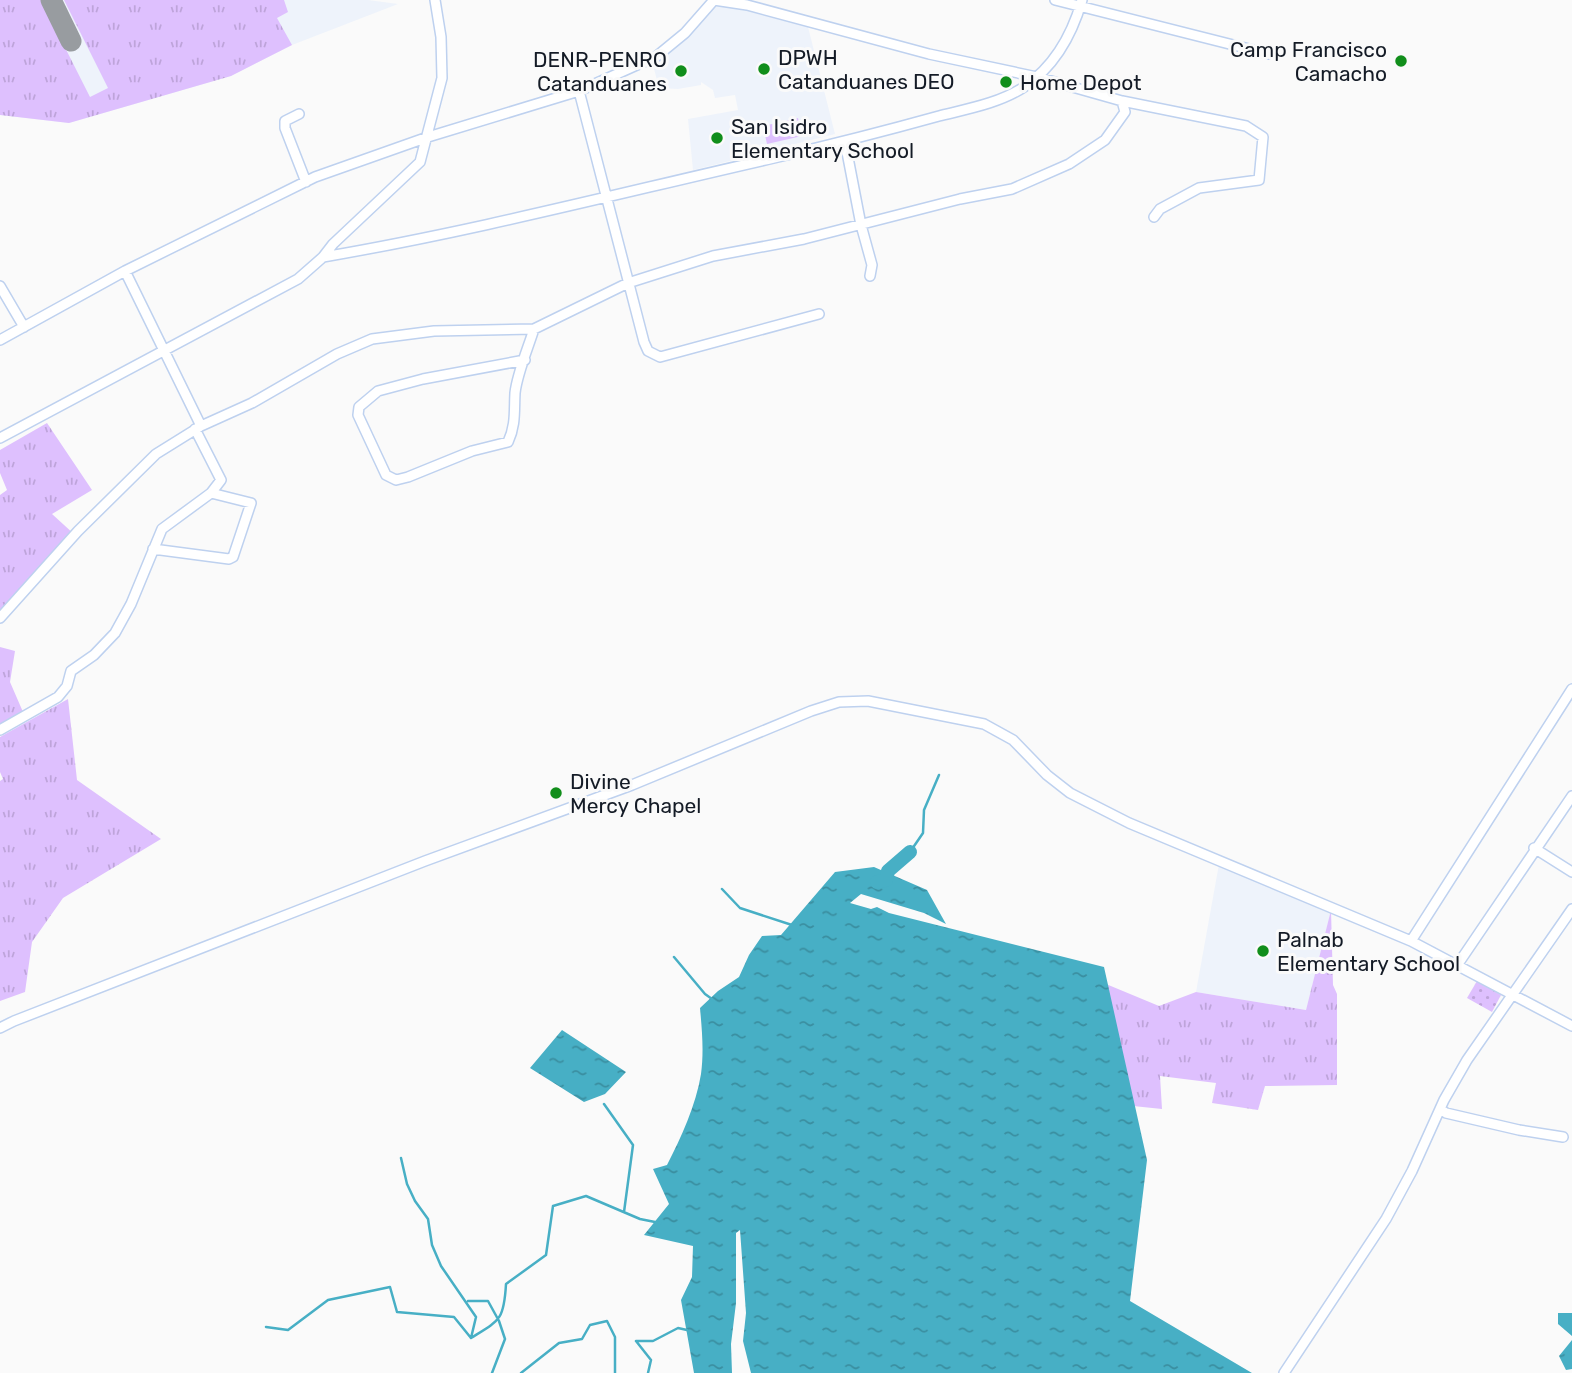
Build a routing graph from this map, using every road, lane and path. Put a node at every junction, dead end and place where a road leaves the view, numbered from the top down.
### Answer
1 (435, 0) edge
2 (714, 0) edge
3 (1055, 0) edge
4 (1081, 3) edge
5 (1269, 54) dead end
6 (1037, 77) junction
7 (579, 91) junction
8 (1122, 101) junction
9 (299, 114) dead end
10 (428, 137) junction
11 (845, 142) junction
12 (306, 182) junction
13 (606, 199) junction
14 (1154, 216) dead end
15 (861, 225) junction
16 (323, 257) junction
17 (125, 271) junction
18 (870, 276) dead end
19 (628, 283) junction
20 (0, 286) edge
21 (819, 314) dead end
22 (24, 327) junction
23 (534, 329) junction
24 (0, 340) edge
25 (163, 349) junction
26 (525, 360) junction
27 (198, 428) junction
28 (0, 438) edge
29 (211, 494) junction
30 (153, 549) junction
31 (0, 618) edge
32 (1572, 689) edge
33 (0, 730) edge
34 (1572, 796) edge
35 (1534, 848) junction
36 (1572, 872) edge
37 (1572, 909) edge
38 (1411, 941) junction
39 (1458, 964) junction
40 (1511, 994) junction
41 (1572, 1026) edge
42 (0, 1028) edge
43 (1440, 1109) junction
44 (1563, 1136) dead end
45 (1283, 1373) edge

1 - 10 street
2 - 6 street
2 - 7 street
3 - 4 street
4 - 5 street
4 - 6 street
6 - 8 street
6 - 11 street
7 - 10 street
7 - 13 street
8 - 14 street
8 - 15 street
9 - 12 street
10 - 12 street
10 - 16 street
11 - 13 street
11 - 15 street
12 - 17 street
13 - 16 street
13 - 19 street
15 - 18 street
15 - 19 street
16 - 25 street
17 - 22 street
17 - 25 street
19 - 21 street
19 - 23 street
20 - 22 street
22 - 24 street
23 - 26 street
23 - 27 street
25 - 27 street
25 - 28 street
26 - 26 street
27 - 29 street
27 - 31 street
29 - 30 street
29 - 30 street
30 - 33 street
32 - 38 street
34 - 35 street
35 - 36 street
35 - 39 street
37 - 40 street
38 - 39 street
38 - 42 street
39 - 40 street
40 - 41 street
40 - 43 street
43 - 44 street
43 - 45 street

